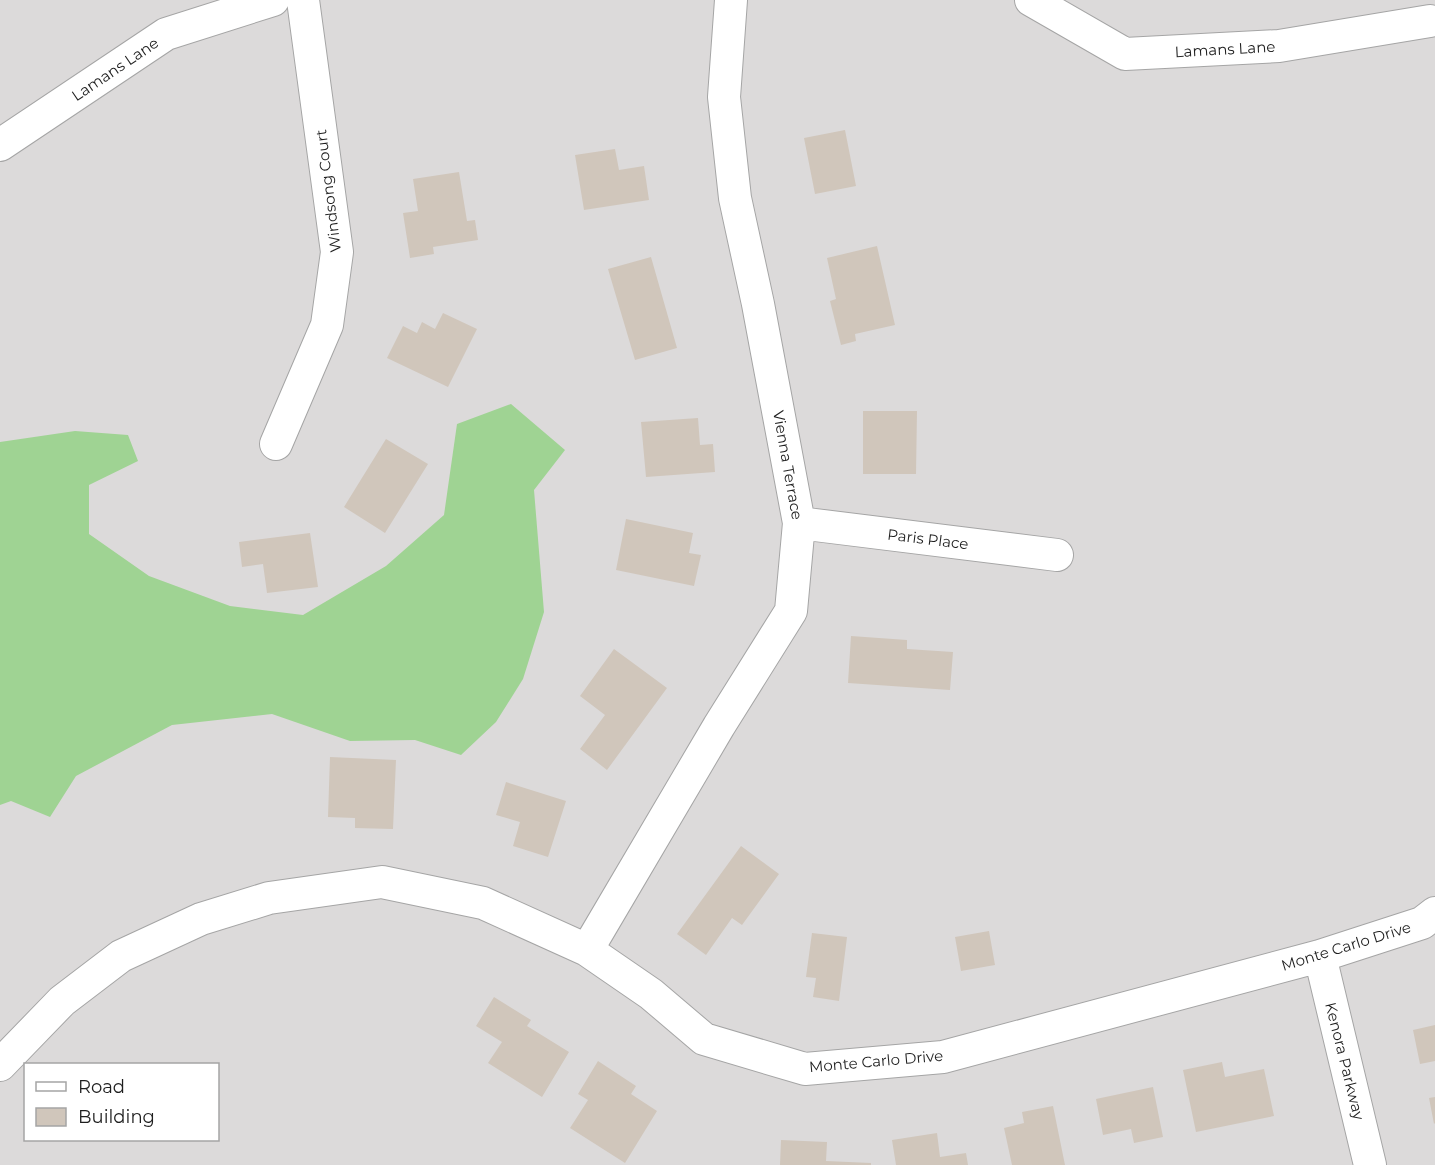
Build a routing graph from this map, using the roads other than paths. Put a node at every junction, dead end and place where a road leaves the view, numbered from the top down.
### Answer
1 (273, 0) edge
2 (303, 0) edge
3 (731, 0) edge
4 (1031, 0) edge
5 (1428, 17) edge
6 (0, 145) edge
7 (276, 444) dead end
8 (799, 523) junction
9 (1057, 555) dead end
10 (1435, 913) edge
11 (587, 950) junction
12 (1320, 956) junction
13 (0, 1065) edge
14 (1370, 1165) edge

1 - 6 street, Lamans Lane
2 - 7 street, Windsong Court
3 - 8 street, Vienna Terrace
4 - 5 street, Lamans Lane
8 - 9 street, Paris Place
8 - 11 street, Vienna Terrace
10 - 12 street, Monte Carlo Drive
11 - 12 street, Monte Carlo Drive
11 - 13 street, Monte Carlo Drive
12 - 14 street, Kenora Parkway

